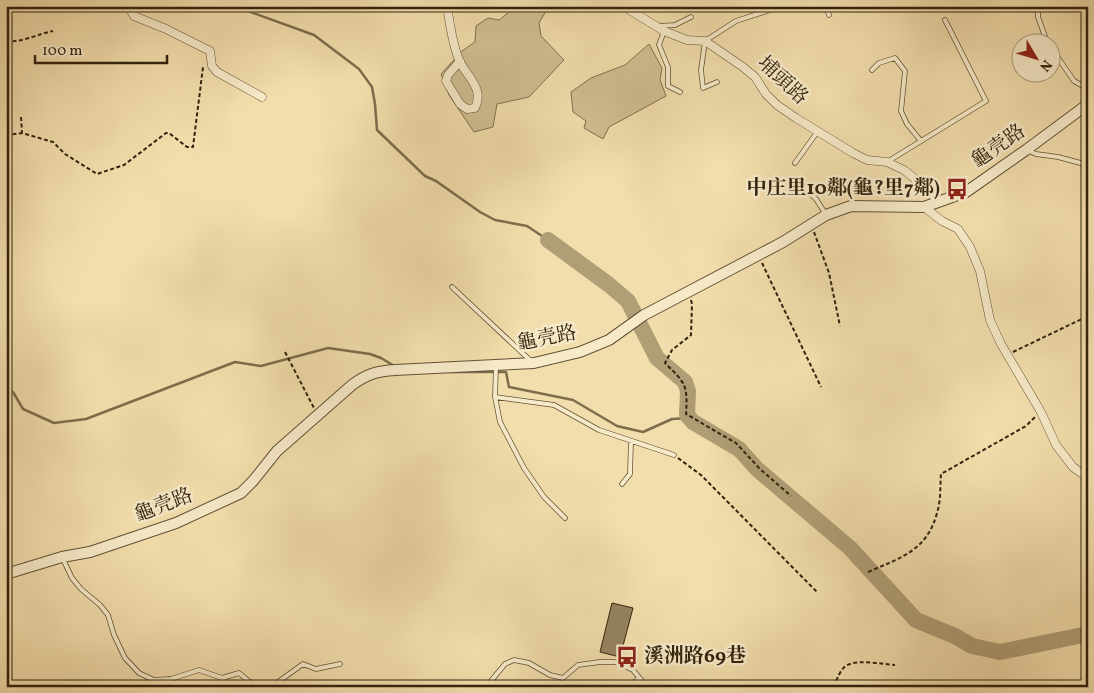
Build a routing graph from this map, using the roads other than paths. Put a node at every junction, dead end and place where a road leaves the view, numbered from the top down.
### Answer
1 (128, 6) edge
2 (447, 6) edge
3 (623, 6) edge
4 (782, 6) edge
5 (826, 6) edge
6 (1038, 6) edge
7 (829, 15) dead end
8 (691, 17) dead end
9 (945, 20) dead end
10 (660, 29) junction
11 (1043, 32) edge
12 (705, 42) junction
13 (460, 62) junction
14 (1062, 64) edge
15 (872, 70) dead end
16 (717, 82) dead end
17 (1088, 89) edge
18 (680, 92) dead end
19 (262, 97) dead end
20 (1088, 104) edge
21 (818, 131) junction
22 (921, 141) junction
23 (1026, 150) junction
24 (887, 162) junction
25 (795, 163) dead end
26 (1088, 165) edge
27 (805, 188) dead end
28 (939, 202) junction
29 (924, 207) junction
30 (826, 215) junction
31 (452, 287) dead end
32 (534, 363) junction
33 (496, 364) junction
34 (495, 396) junction
35 (631, 441) junction
36 (674, 455) road end
37 (1088, 478) edge
38 (622, 484) dead end
39 (565, 518) dead end
40 (62, 557) junction
41 (6, 574) edge
42 (340, 664) dead end
43 (222, 678) junction
44 (639, 678) junction
45 (228, 687) edge
46 (256, 687) edge
47 (271, 687) edge
48 (486, 687) edge
49 (629, 687) edge
50 (646, 687) edge

1 - 19 street
2 - 13 street
3 - 10 street, 埔頭路
4 - 12 lane
5 - 7 lane
6 - 11 lane
8 - 10 lane
9 - 22 lane
10 - 12 street, 埔頭路
10 - 18 lane
12 - 16 lane
12 - 21 street, 埔頭路
13 - 13 street
14 - 17 lane
15 - 22 lane
20 - 23 street, 龜壳路
21 - 24 street, 埔頭路
21 - 25 lane
22 - 24 lane
23 - 26 lane
23 - 28 street, 龜壳路
24 - 28 street, 埔頭路
27 - 30 lane
28 - 29 street, 龜壳路
29 - 30 street, 龜壳路
29 - 37 street
30 - 32 street, 龜壳路
31 - 32 lane
32 - 33 street, 龜壳路
33 - 34 lane
33 - 40 street, 龜壳路
34 - 35 lane
34 - 39 lane
35 - 36 lane
35 - 38 lane
40 - 41 street, 龜壳路
40 - 43 lane
42 - 47 lane
43 - 45 lane
43 - 46 lane
44 - 48 lane
44 - 49 lane
44 - 50 lane

